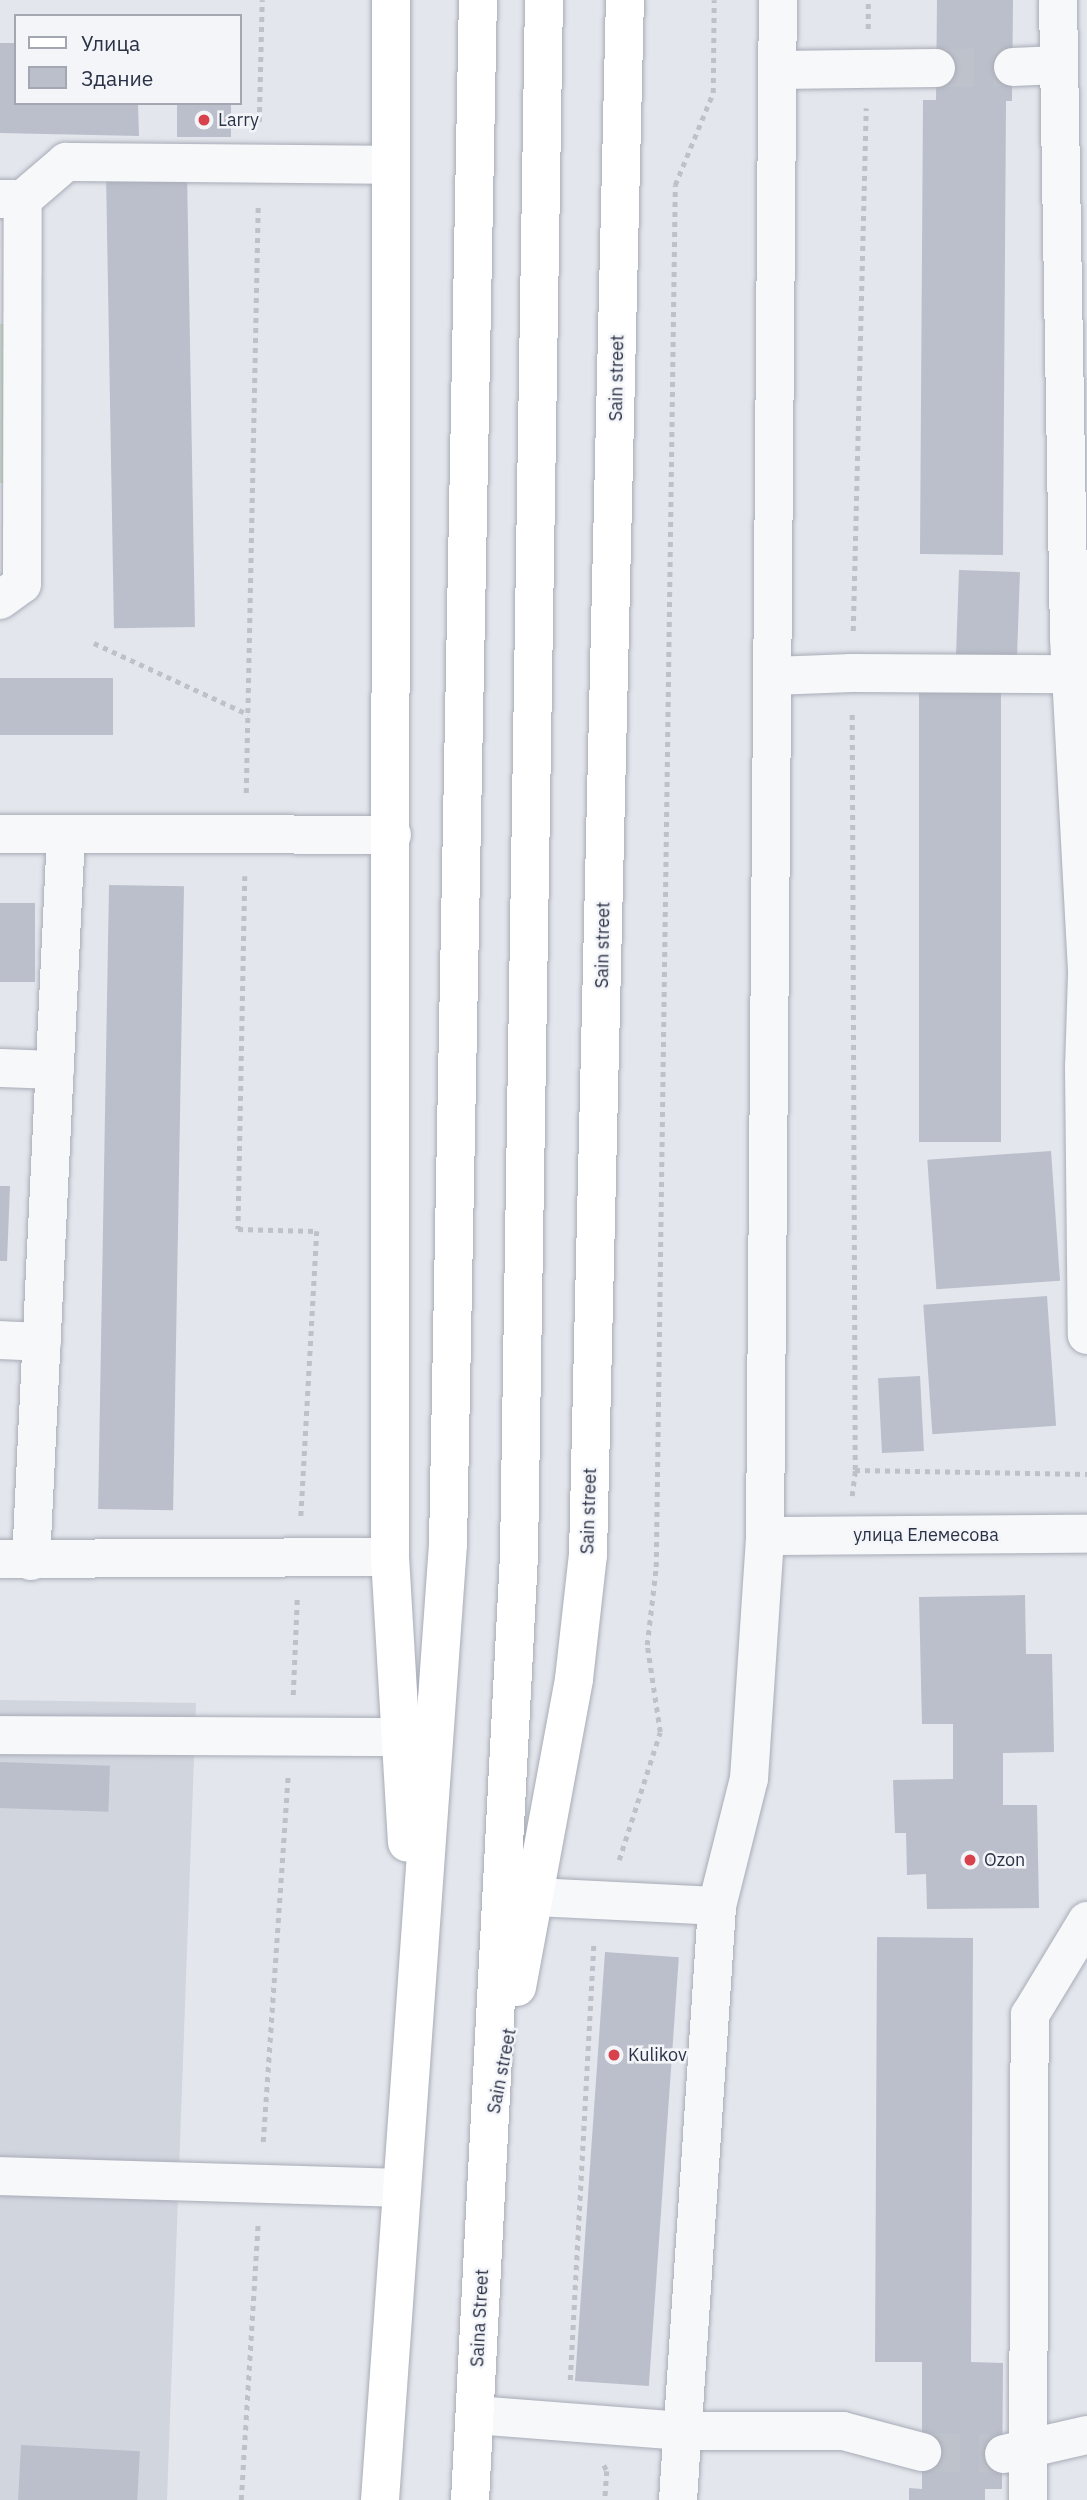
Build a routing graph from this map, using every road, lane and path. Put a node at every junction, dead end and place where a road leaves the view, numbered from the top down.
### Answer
1 (262, 0) edge
2 (391, 0) edge
3 (478, 0) edge
4 (544, 0) edge
5 (625, 0) edge
6 (714, 0) edge
7 (778, 0) edge
8 (868, 0) edge
9 (1058, 0) edge
10 (1058, 65) junction
11 (1013, 67) tunnel mouth
12 (867, 68) junction
13 (936, 68) tunnel mouth
14 (778, 70) junction
15 (259, 164) junction
16 (391, 165) junction
17 (12, 199) edge
18 (0, 600) edge
19 (94, 643) dead end
20 (1076, 650) edge
21 (852, 673) junction
22 (773, 676) junction
23 (248, 714) junction
24 (0, 834) edge
25 (66, 834) junction
26 (246, 835) junction
27 (393, 835) junction
28 (0, 1068) edge
29 (55, 1070) junction
30 (1087, 1303) edge
31 (1087, 1335) edge
32 (0, 1340) edge
33 (42, 1342) junction
34 (1087, 1474) edge
35 (1087, 1534) edge
36 (765, 1536) junction
37 (390, 1557) junction
38 (298, 1559) junction
39 (16, 1560) edge
40 (0, 1735) edge
41 (291, 1737) junction
42 (400, 1737) junction
43 (534, 1897) junction
44 (606, 1901) junction
45 (717, 1906) junction
46 (1087, 1921) edge
47 (417, 1987) junction
48 (489, 2137) junction
49 (0, 2176) edge
50 (260, 2183) junction
51 (401, 2188) junction
52 (475, 2415) junction
53 (583, 2423) junction
54 (682, 2431) junction
55 (1087, 2435) edge
56 (1016, 2451) junction
57 (922, 2452) tunnel mouth
58 (241, 2500) edge
59 (380, 2500) edge
60 (470, 2500) edge
61 (605, 2500) edge
62 (678, 2500) edge
63 (1028, 2500) edge

1 - 15 path
2 - 16 main road
3 - 47 main road
4 - 48 main road, Sain street
5 - 43 main road, Sain street
6 - 44 path
7 - 14 street
8 - 12 path
9 - 10 street
10 - 11 street
10 - 20 street
12 - 13 street
12 - 14 street
12 - 21 path
14 - 22 street
15 - 16 street
15 - 17 street
15 - 23 path
16 - 27 main road
17 - 18 street
19 - 23 path
20 - 21 street
20 - 30 street
21 - 22 street
21 - 34 path
22 - 36 street
23 - 26 path
24 - 25 street
25 - 26 street
25 - 29 street
26 - 27 street
26 - 38 path
27 - 37 main road
28 - 29 street
29 - 33 street
30 - 31 street
32 - 33 street
33 - 39 street
35 - 36 street, улица Елемесова
36 - 45 street
37 - 38 street
37 - 42 main road
38 - 39 street
38 - 41 path
40 - 41 street
41 - 42 street
41 - 50 path
42 - 47 main road
43 - 44 street
43 - 48 main road, Sain street
44 - 45 street
44 - 53 path
45 - 54 street
46 - 56 street
47 - 51 main road
48 - 52 main road, Saina Street
49 - 50 street
50 - 51 street
50 - 58 path
51 - 59 main road
52 - 53 street
52 - 60 main road, Saina Street
53 - 54 street
53 - 61 path
54 - 57 street
54 - 62 street
55 - 56 street
56 - 63 street

